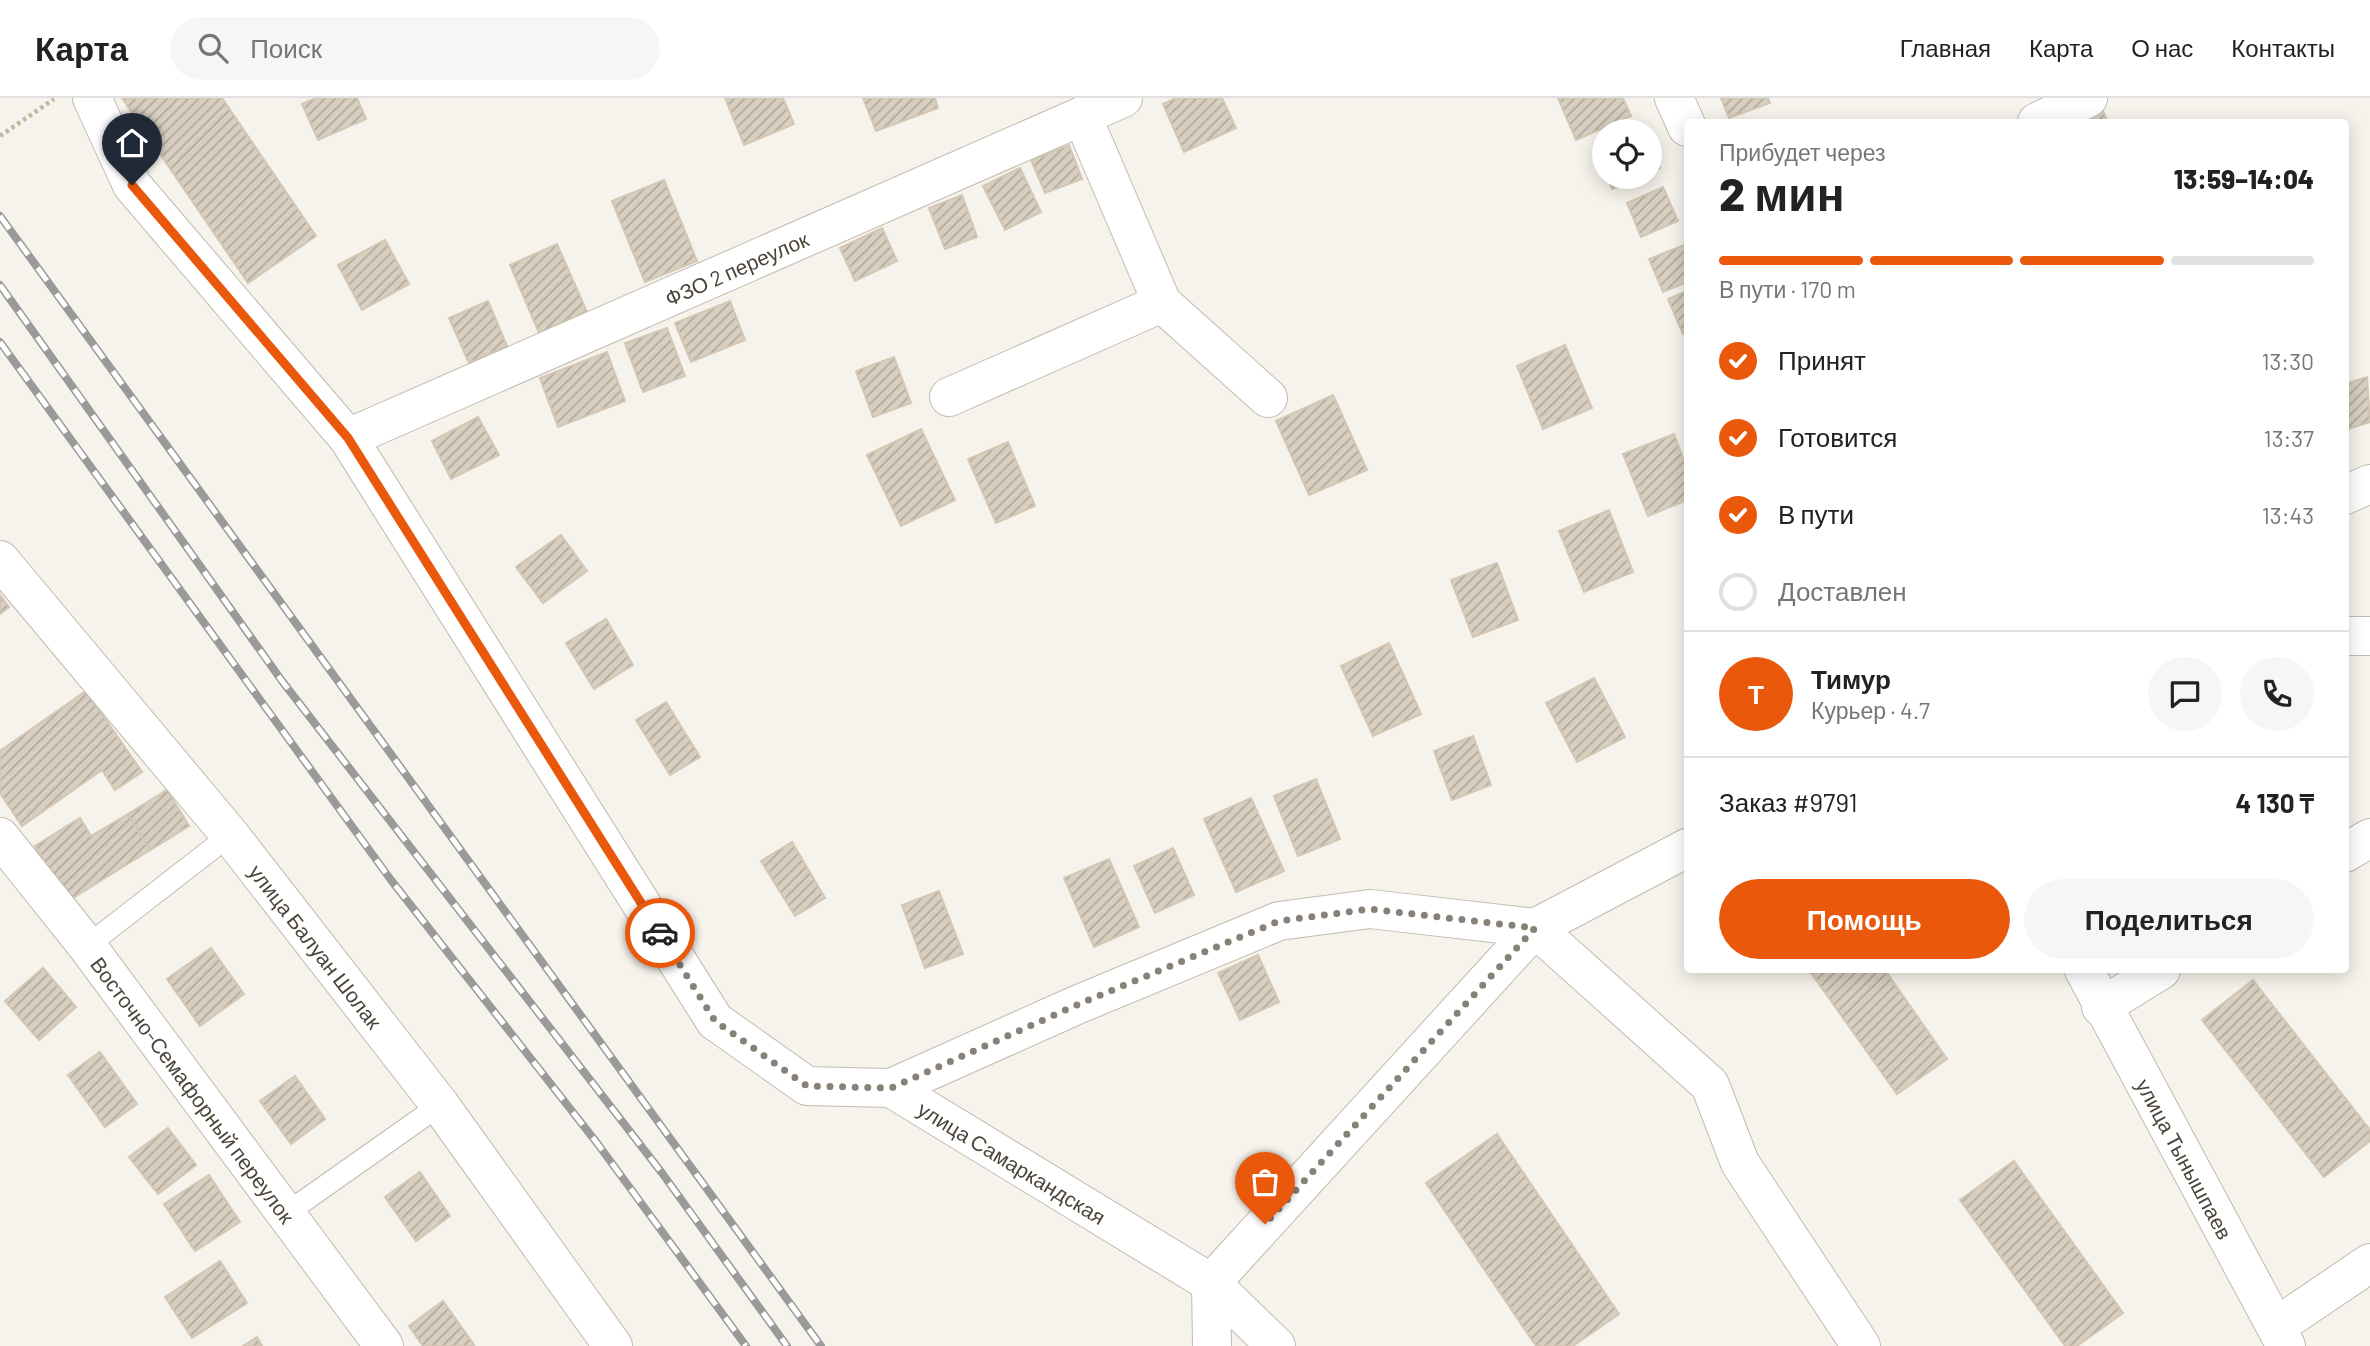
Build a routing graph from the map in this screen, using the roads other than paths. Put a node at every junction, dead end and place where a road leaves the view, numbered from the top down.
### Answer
1 (92, 98) edge
2 (1123, 98) edge
3 (1674, 98) edge
4 (2088, 98) edge
5 (1082, 116) junction
6 (2043, 119) edge
7 (1684, 120) edge
8 (1162, 303) junction
9 (948, 397) dead end
10 (1268, 398) dead end
11 (348, 438) junction
12 (2370, 484) edge
13 (2349, 493) edge
14 (0, 560) edge
15 (2349, 636) edge
16 (2370, 636) edge
17 (230, 835) junction
18 (0, 837) edge
19 (2370, 838) edge
20 (1684, 850) edge
21 (2349, 851) edge
22 (1535, 928) junction
23 (87, 946) junction
24 (2085, 973) edge
25 (2156, 973) edge
26 (2101, 1007) junction
27 (891, 1088) junction
28 (440, 1105) junction
29 (285, 1216) junction
30 (2370, 1263) edge
31 (1211, 1283) junction
32 (2278, 1339) edge
33 (384, 1346) edge
34 (612, 1346) edge
35 (1212, 1346) edge
36 (1276, 1346) edge
37 (1861, 1346) edge

1 - 11 street, улица Самаркандская
2 - 5 street, ФЗО 2 переулок
3 - 7 street
4 - 6 street
5 - 8 street
5 - 11 street, ФЗО 2 переулок
8 - 9 street
8 - 10 street
11 - 27 street, улица Самаркандская
12 - 13 street
14 - 17 street, улица Балуан Шолак
15 - 16 street
17 - 23 lane
17 - 28 street, улица Балуан Шолак
18 - 23 street, Восточно-Семафорный переулок
19 - 21 street
20 - 22 street
22 - 27 street
22 - 31 street
22 - 37 street
23 - 29 street, Восточно-Семафорный переулок
24 - 26 street, улица Тынышпаев
25 - 26 street
26 - 32 street, улица Тынышпаев
27 - 31 street, улица Самаркандская
28 - 29 lane
28 - 34 street, улица Балуан Шолак
29 - 33 street, Восточно-Семафорный переулок
30 - 32 street
31 - 35 street
31 - 36 street, улица Самаркандская

